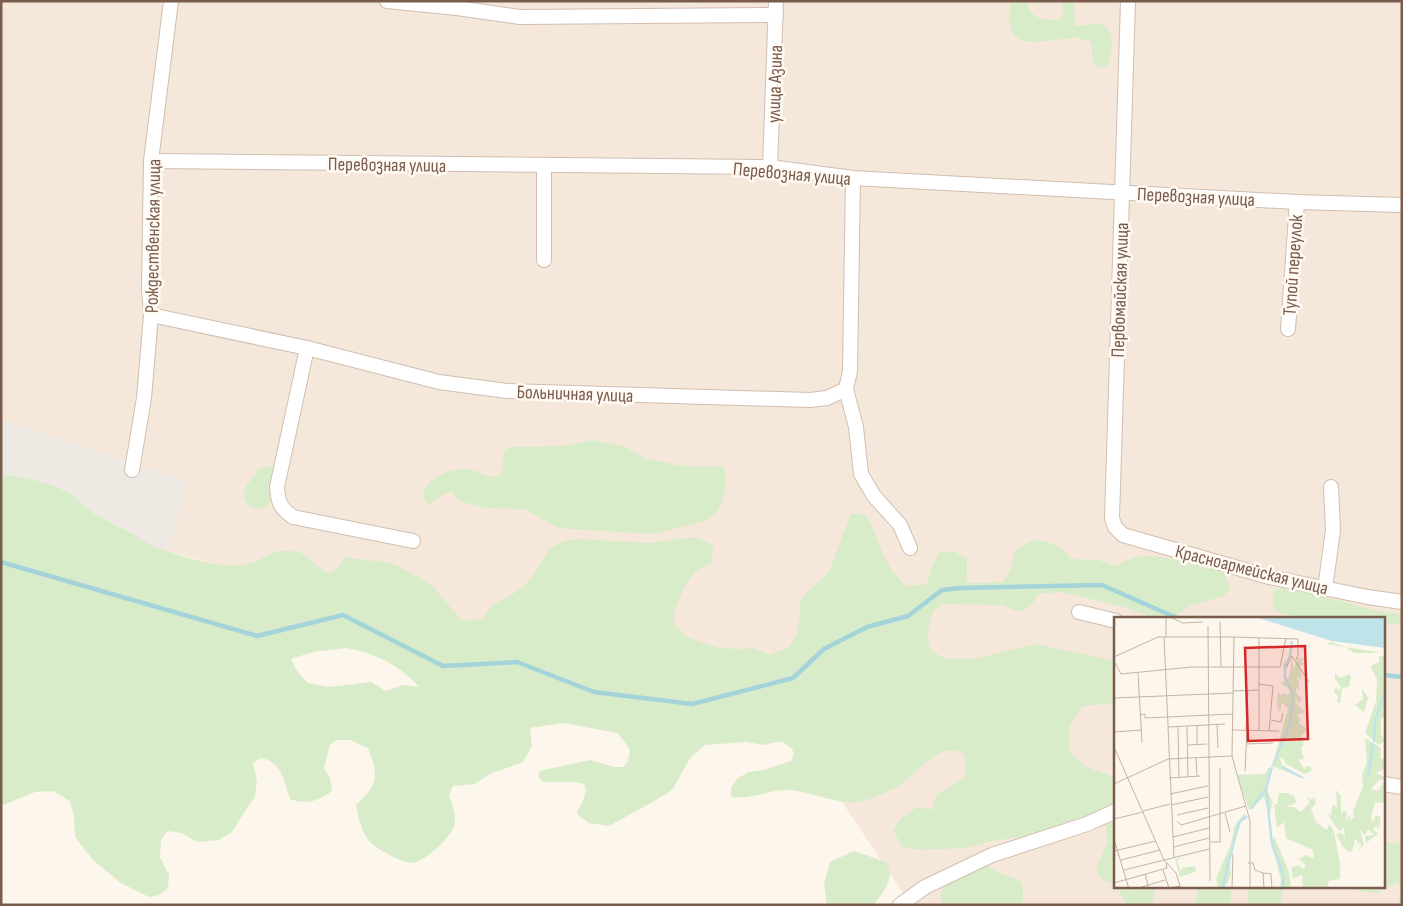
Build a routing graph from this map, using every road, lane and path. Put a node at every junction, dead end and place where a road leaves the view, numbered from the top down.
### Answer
1 (171, 1) edge
2 (387, 1) edge
3 (1128, 1) edge
4 (776, 8) edge
5 (151, 161) junction
6 (544, 166) junction
7 (770, 167) junction
8 (853, 178) junction
9 (1122, 192) junction
10 (1297, 202) junction
11 (1402, 205) edge
12 (544, 260) dead end
13 (151, 315) junction
14 (1288, 329) dead end
15 (307, 348) junction
16 (846, 389) junction
17 (132, 470) dead end
18 (1331, 487) dead end
19 (1112, 518) joint
20 (413, 542) dead end
21 (910, 548) dead end
22 (1325, 589) junction
23 (1402, 602) edge
24 (1079, 612) dead end
25 (1114, 621) edge
26 (1386, 784) edge
27 (1402, 787) edge
28 (1114, 812) edge
29 (900, 905) edge

1 - 5 street, Рождественская улица
2 - 4 street
3 - 9 street, Первомайская улица
4 - 7 street, улица Азина
5 - 6 street, Перевозная улица
5 - 13 street, Рождественская улица
6 - 7 street, Перевозная улица
6 - 12 street
7 - 8 street, Перевозная улица
8 - 9 street, Перевозная улица
8 - 16 street
9 - 10 street, Перевозная улица
9 - 19 street, Первомайская улица
10 - 11 street, Перевозная улица
10 - 14 street, Тупой переулок
13 - 15 street, Больничная улица
13 - 17 street, Рождественская улица
15 - 16 street, Больничная улица
15 - 20 street
16 - 21 street
18 - 22 street
19 - 22 street, Красноармейская улица
22 - 23 street, Красноармейская улица
24 - 25 street
26 - 27 street
28 - 29 street

